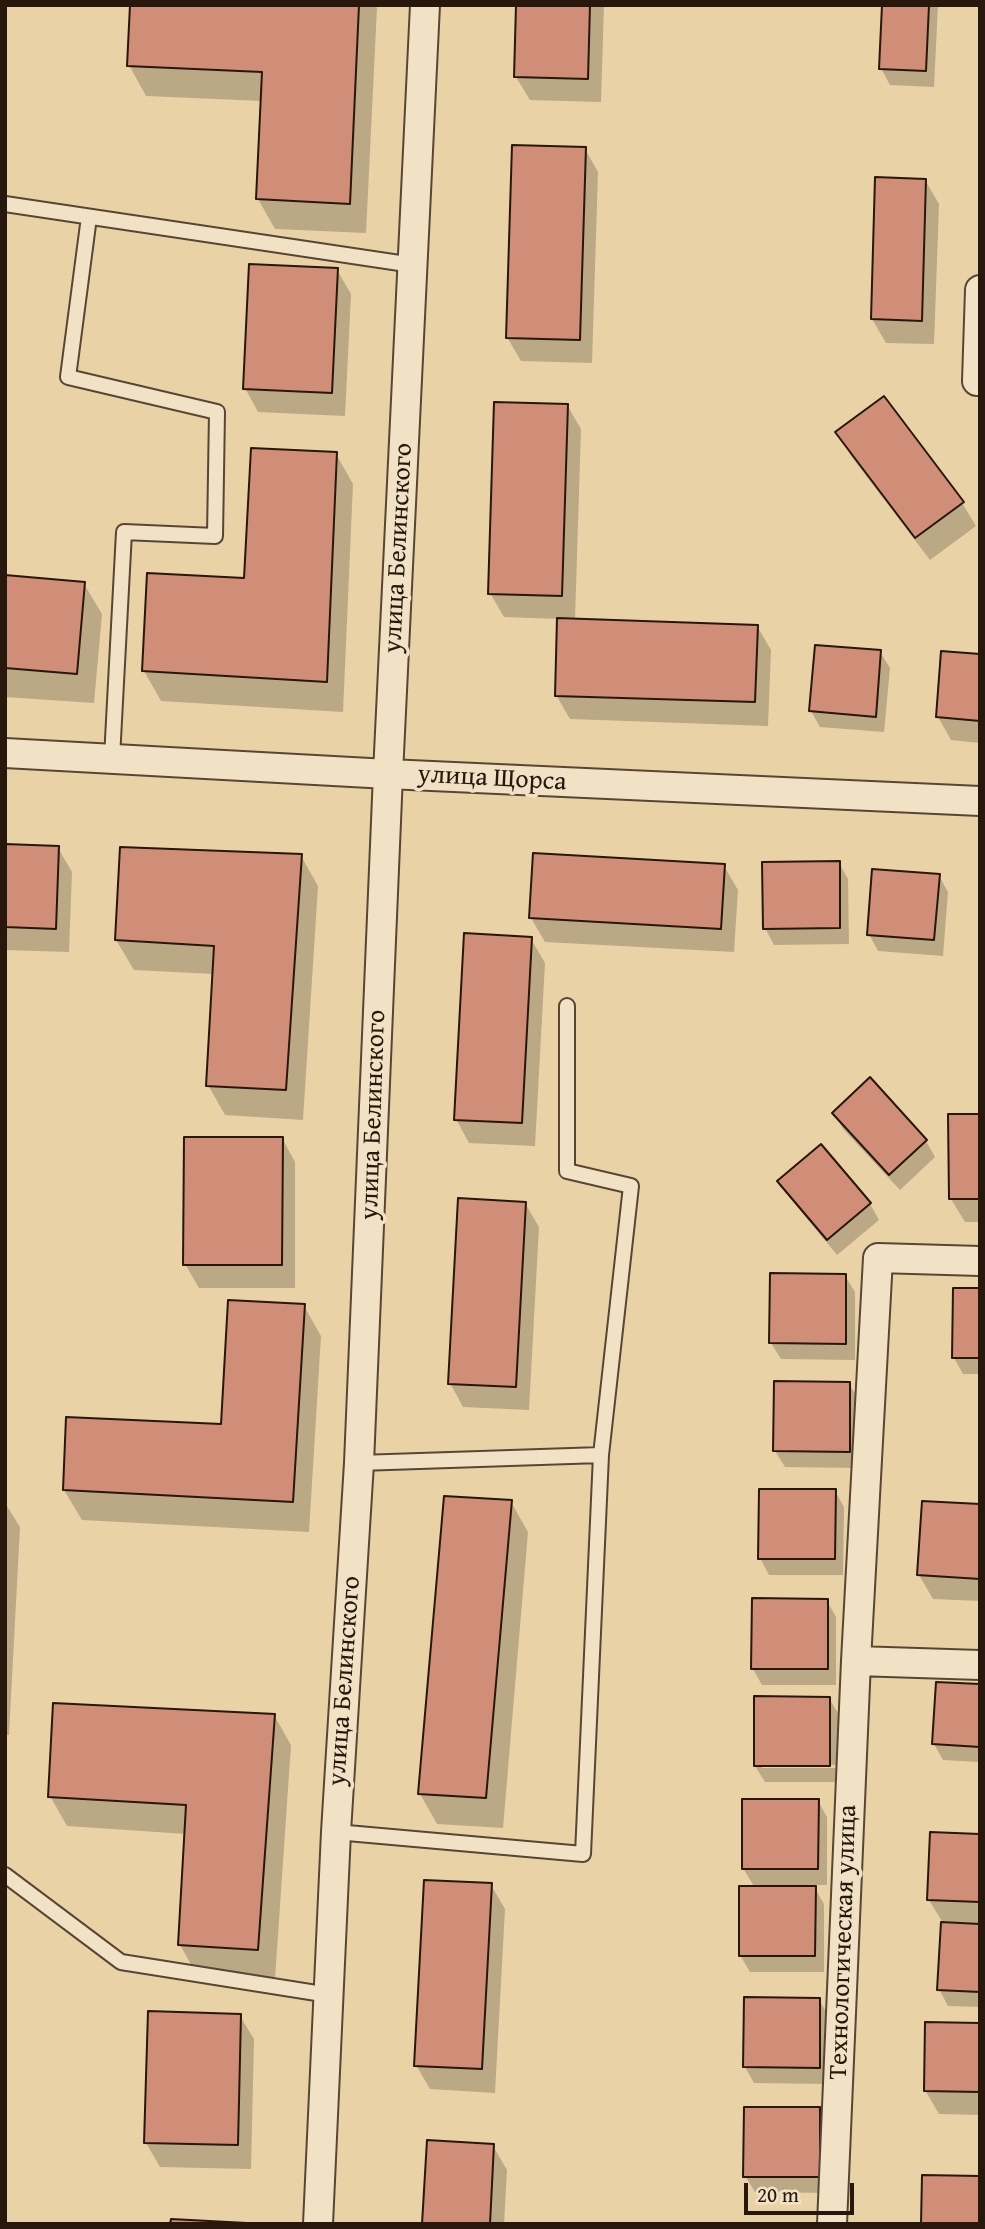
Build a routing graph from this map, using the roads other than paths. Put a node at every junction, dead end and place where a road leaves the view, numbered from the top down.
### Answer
1 (425, 5) edge
2 (5, 204) edge
3 (89, 217) junction
4 (413, 265) junction
5 (980, 290) edge
6 (980, 381) edge
7 (5, 753) edge
8 (112, 758) junction
9 (388, 774) junction
10 (980, 801) edge
11 (567, 1006) dead end
12 (980, 1261) edge
13 (601, 1455) junction
14 (359, 1463) junction
15 (856, 1661) junction
16 (980, 1665) edge
17 (336, 1832) junction
18 (5, 1875) edge
19 (329, 1995) junction
20 (318, 2224) edge
21 (832, 2224) edge

1 - 4 street, улица Белинского
2 - 3 lane
3 - 4 lane
3 - 8 lane
4 - 9 street, улица Белинского
5 - 6 street
7 - 8 street, улица Щорса
8 - 9 street, улица Щорса
9 - 10 street, улица Щорса
9 - 14 street, улица Белинского
11 - 13 lane
12 - 15 street, Технологическая улица
13 - 14 lane
13 - 17 lane
14 - 17 street, улица Белинского
15 - 16 street
15 - 21 street, Технологическая улица
17 - 19 street, улица Белинского
18 - 19 lane
19 - 20 street, улица Белинского

